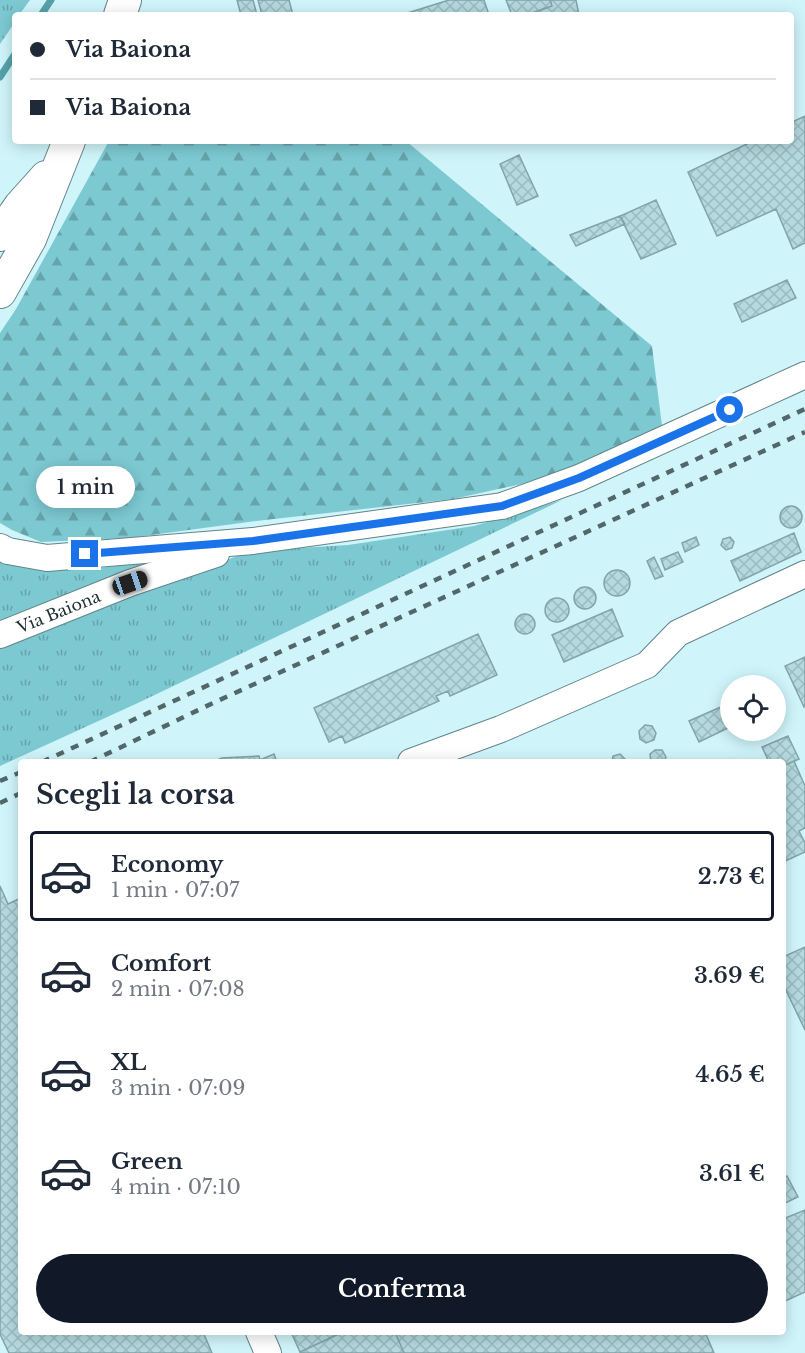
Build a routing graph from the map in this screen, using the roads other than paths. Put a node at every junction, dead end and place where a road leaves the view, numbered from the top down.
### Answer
1 (64, 152) edge
2 (0, 235) edge
3 (0, 292) edge
4 (805, 375) edge
5 (253, 541) junction
6 (0, 547) edge
7 (805, 574) edge
8 (0, 635) edge
9 (419, 759) edge
10 (260, 1335) edge
11 (268, 1353) edge

1 - 2 main road
1 - 3 main road
4 - 5 street, Via Baiona
5 - 6 street, Via Baiona
5 - 8 street, Via Baiona
7 - 9 street
10 - 11 street

